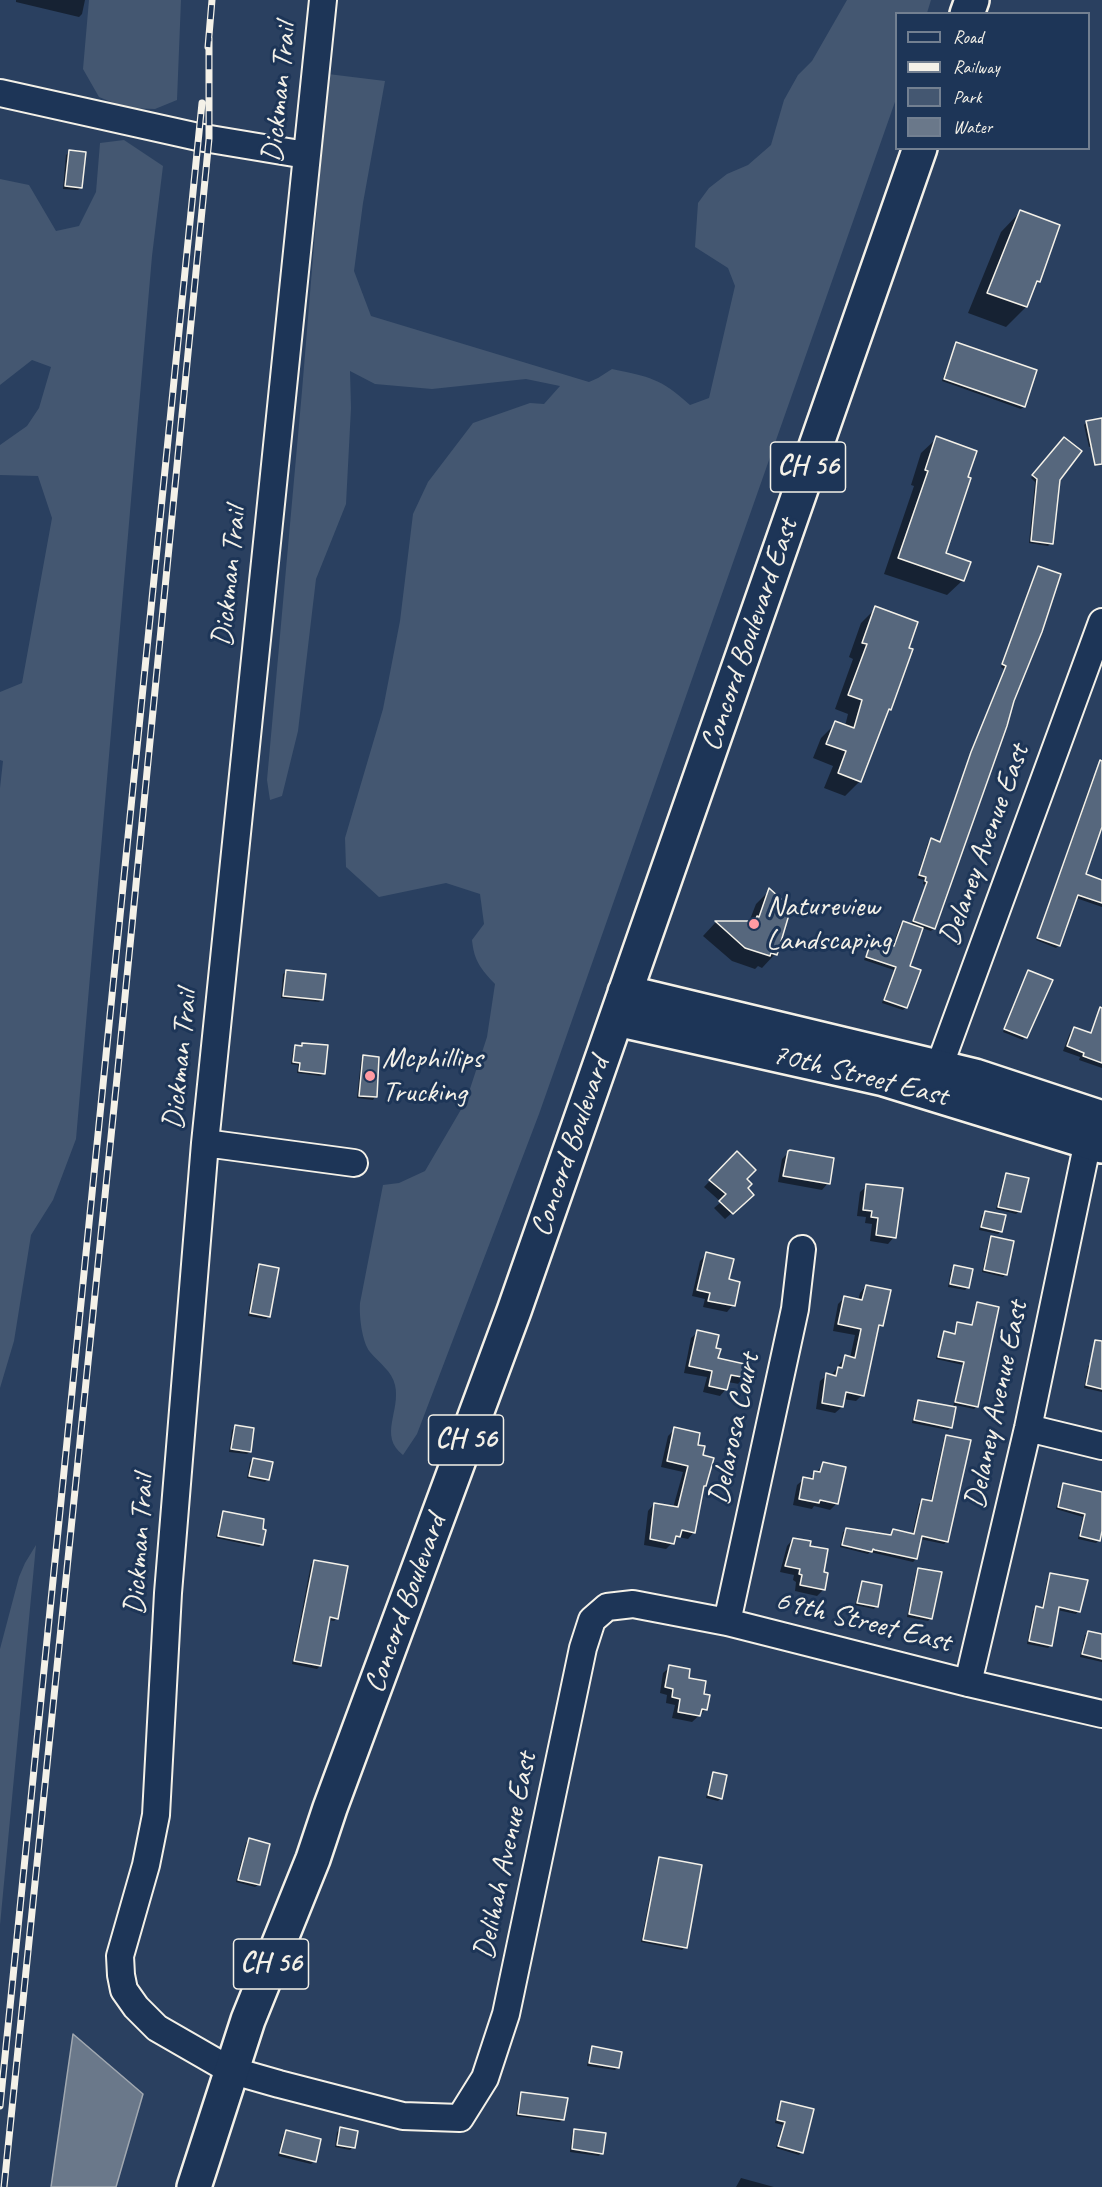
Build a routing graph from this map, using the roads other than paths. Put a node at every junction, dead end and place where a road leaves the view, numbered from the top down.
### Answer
1 (323, 0) edge
2 (0, 93) edge
3 (919, 150) edge
4 (306, 155) junction
5 (1102, 622) edge
6 (620, 1006) junction
7 (936, 1080) junction
8 (1097, 1135) edge
9 (205, 1143) junction
10 (354, 1164) dead end
11 (802, 1249) dead end
12 (1028, 1428) junction
13 (1102, 1446) edge
14 (607, 1607) joint
15 (727, 1622) junction
16 (968, 1683) junction
17 (1102, 1714) edge
18 (230, 2070) junction
19 (460, 2118) joint
20 (194, 2187) edge

1 - 4 street, Dickman Trail
2 - 4 street
3 - 6 main road, Concord Boulevard East / CH 56
4 - 9 street, Dickman Trail
5 - 7 street, Delaney Avenue East
6 - 7 main road, 70th Street East
6 - 18 main road, Concord Boulevard / CH 56
7 - 8 main road, 70th Street East
8 - 12 street, Delaney Avenue East
9 - 10 street
9 - 18 street, Dickman Trail
11 - 15 street, Delarosa Court
12 - 13 street
12 - 16 street, Delaney Avenue East
14 - 15 street, 69th Street East
14 - 19 street, Delihah Avenue East
15 - 16 street, 69th Street East
16 - 17 street, 69th Street East
18 - 19 street, Dickman Trail
18 - 20 main road, Concord Boulevard / CH 56

